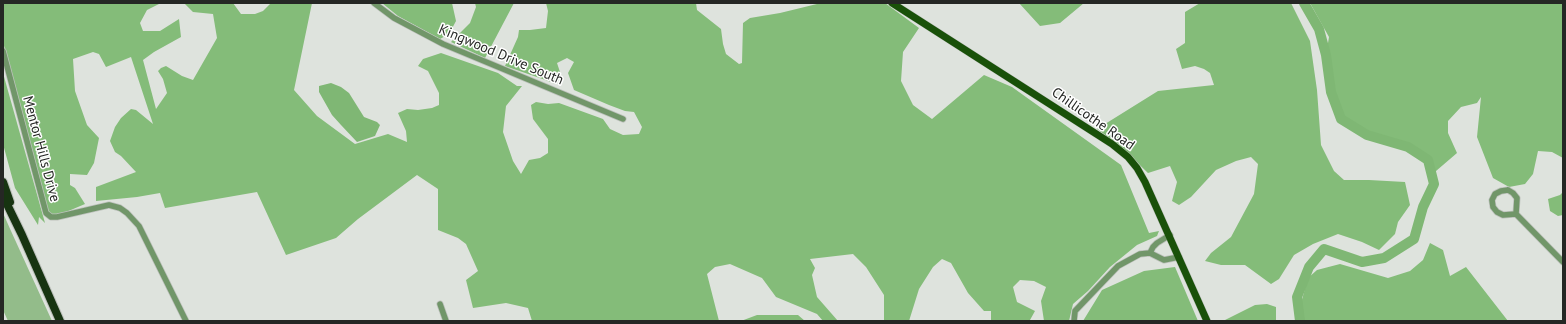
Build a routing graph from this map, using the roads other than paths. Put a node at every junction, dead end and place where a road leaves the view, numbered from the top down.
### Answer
1 (374, 3) edge
2 (892, 3) edge
3 (3, 51) edge
4 (623, 120) dead end
5 (3, 182) edge
6 (3, 196) edge
7 (1516, 214) junction
8 (22, 234) junction
9 (1170, 235) junction
10 (1150, 253) junction
11 (1179, 256) junction
12 (1563, 262) edge
13 (440, 304) dead end
14 (60, 321) edge
15 (186, 321) edge
16 (446, 321) edge
17 (1074, 321) edge
18 (1207, 321) edge

1 - 4 street, Kingwood Drive South
2 - 9 main road, Chillicothe Road
3 - 15 street, Mentor Hills Drive
5 - 8 highway
6 - 8 highway
7 - 7 street
7 - 12 street
8 - 14 highway
9 - 10 street
9 - 11 main road, Chillicothe Road
10 - 11 street
10 - 17 street
11 - 18 main road, Chillicothe Road
13 - 16 street

